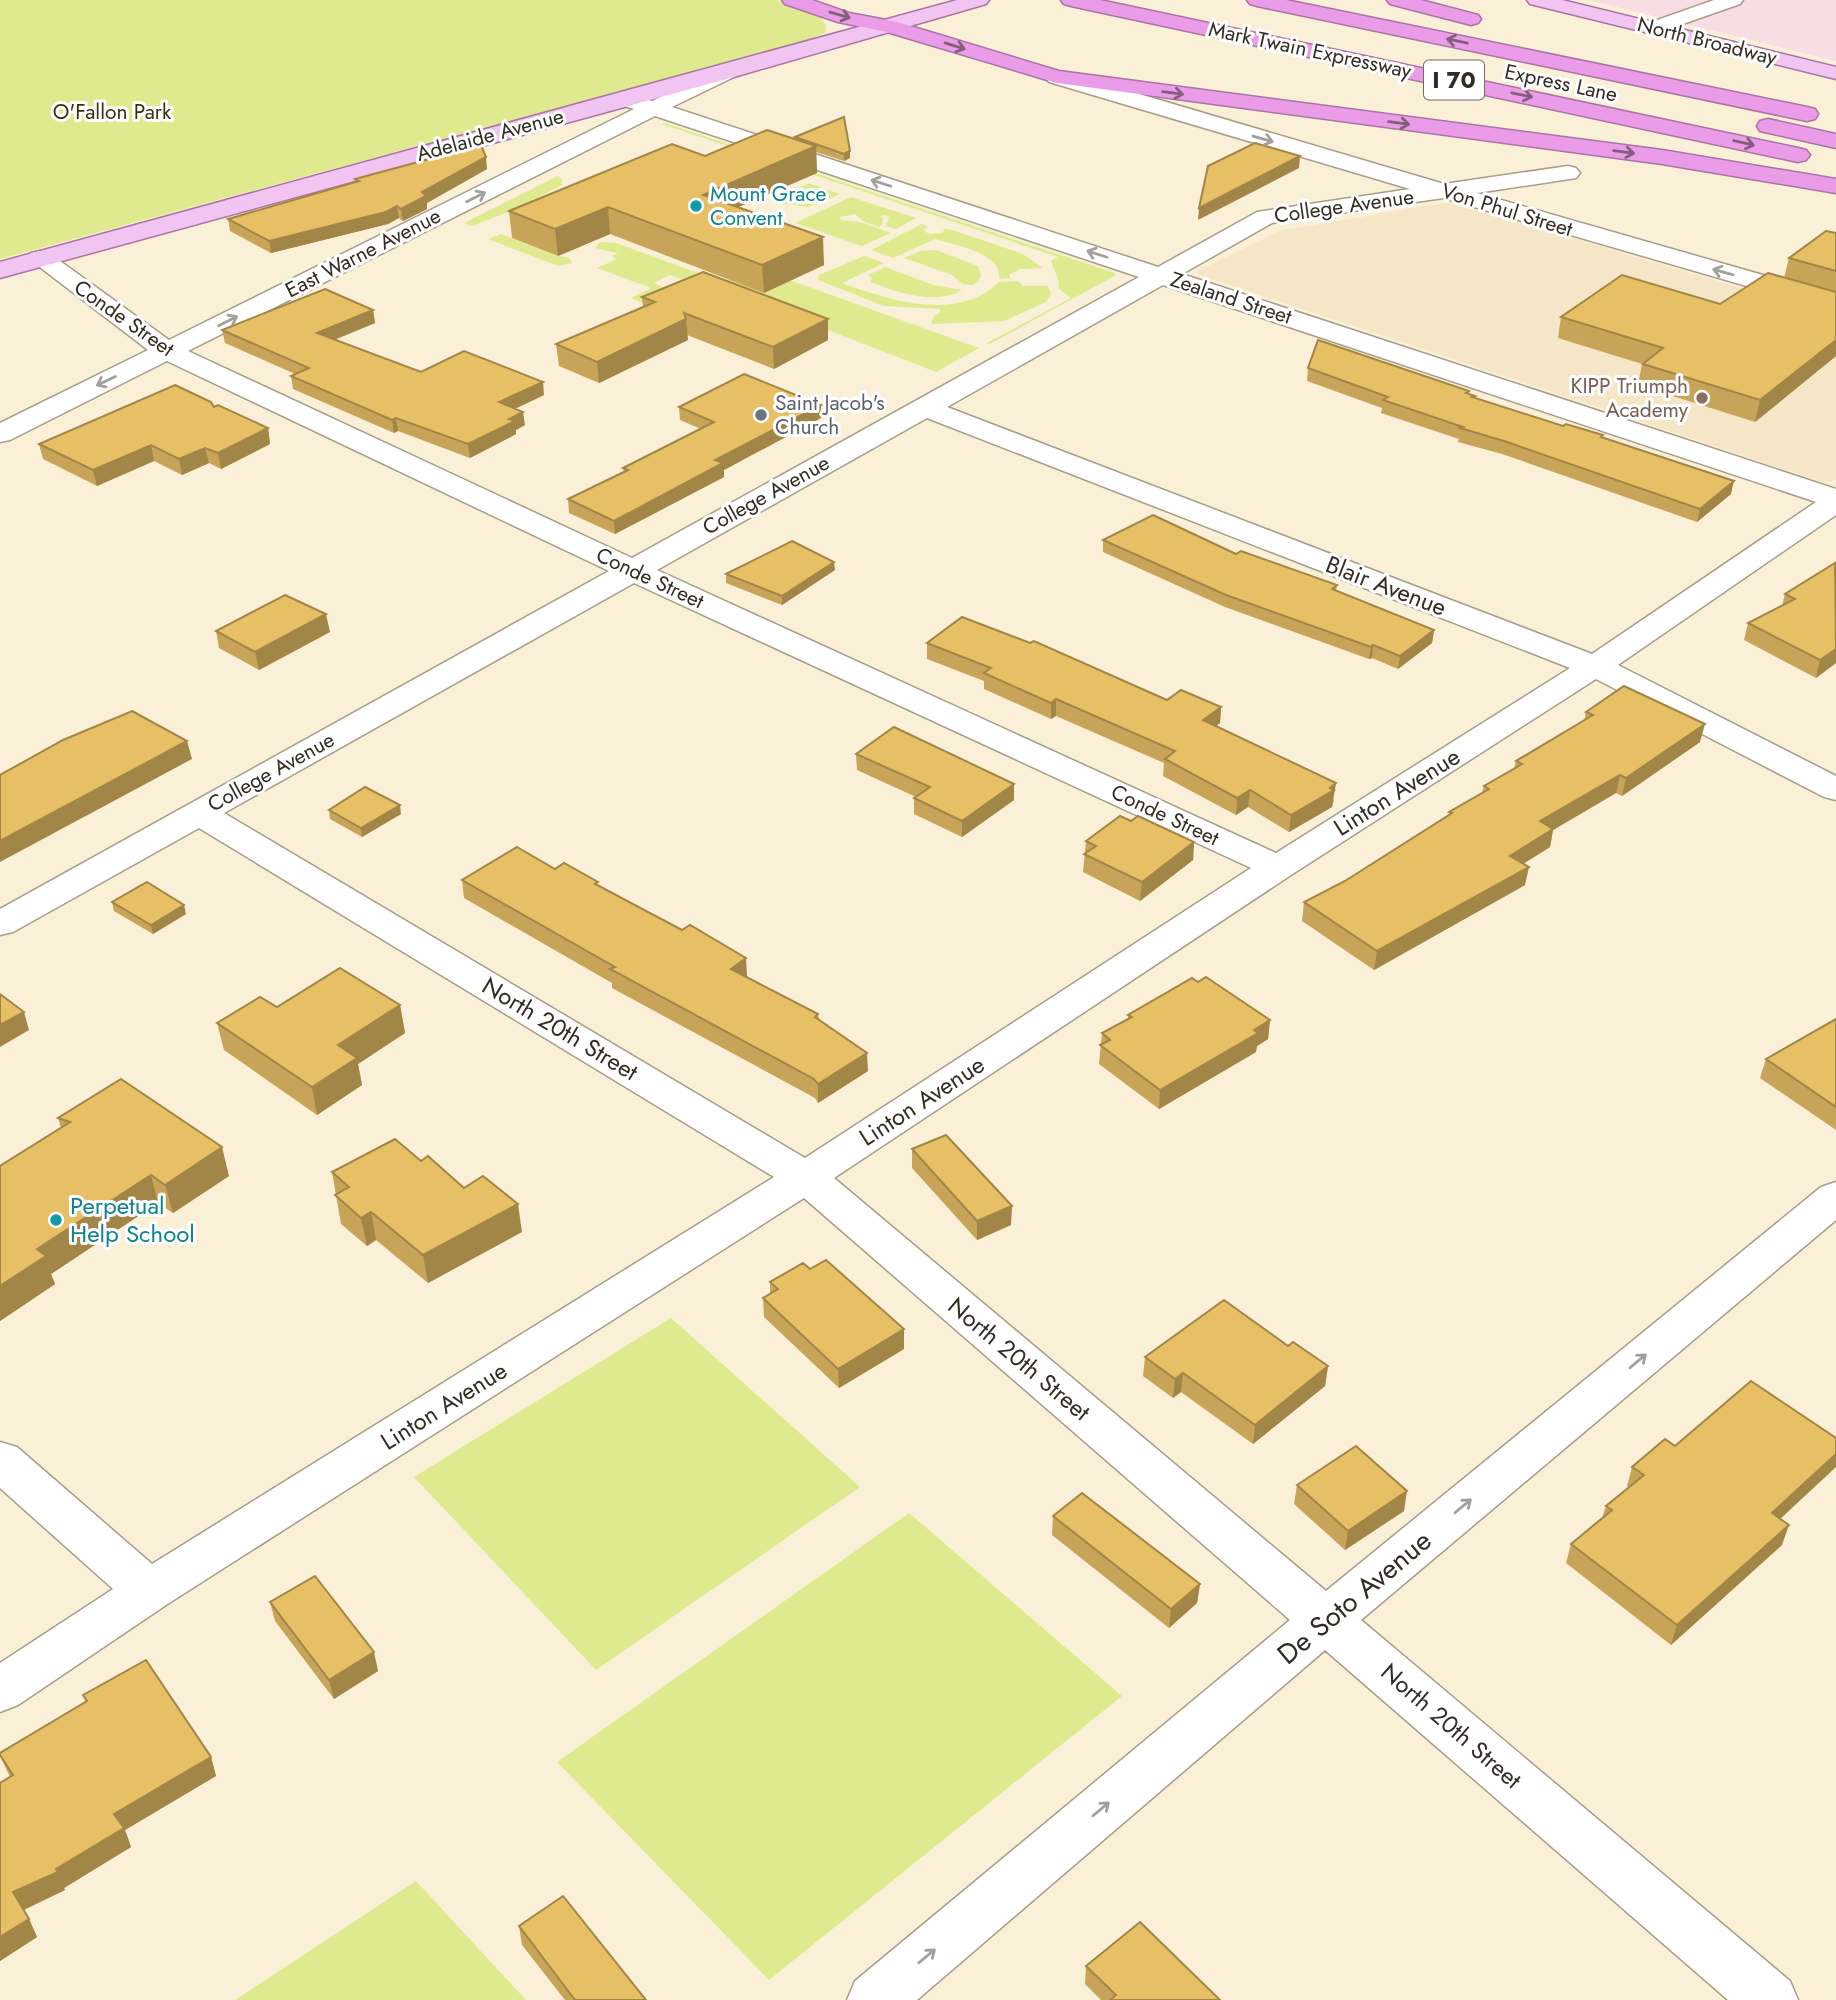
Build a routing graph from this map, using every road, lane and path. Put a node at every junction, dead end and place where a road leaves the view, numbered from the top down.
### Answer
1 (792, 0) edge
2 (979, 0) edge
3 (1071, 0) edge
4 (1163, 0) edge
5 (1257, 0) edge
6 (1397, 0) edge
7 (1537, 0) edge
8 (1733, 0) edge
9 (1491, 24) dead end
10 (890, 26) junction
11 (1653, 28) junction
12 (1569, 44) dead end
13 (726, 72) junction
14 (1836, 73) edge
15 (1057, 77) junction
16 (625, 99) junction
17 (653, 108) junction
18 (1830, 114) edge
19 (1836, 141) edge
20 (1820, 160) dead end
21 (1568, 173) dead end
22 (1836, 186) edge
23 (1446, 192) junction
24 (40, 258) junction
25 (0, 270) edge
26 (1162, 275) junction
27 (1836, 304) edge
28 (167, 351) junction
29 (923, 407) junction
30 (0, 434) edge
31 (1836, 500) edge
32 (632, 570) junction
33 (1595, 666) junction
34 (1836, 790) edge
35 (199, 813) junction
36 (1278, 867) junction
37 (0, 924) edge
38 (806, 1177) junction
39 (1836, 1197) edge
40 (0, 1460) edge
41 (149, 1591) junction
42 (1326, 1619) junction
43 (0, 1689) edge
44 (875, 2000) edge
45 (1770, 2000) edge

1 -> 10 highway
2 - 10 main road, Adelaide Avenue
3 -> 20 highway, Mark Twain Expressway / I 70
4 - 19 highway, Express Lane
18 -> 5 highway, Mark Twain Expressway / I 70
6 - 9 highway
7 - 11 main road, North Broadway
8 - 11 street
10 - 13 main road, Adelaide Avenue
10 -> 15 highway
11 - 14 main road, North Broadway
12 - 18 highway
13 - 16 main road, Adelaide Avenue
13 - 17 street, East Warne Avenue
15 -> 22 highway
15 -> 23 street, Von Phul Street
16 - 17 street, Zealand Street
16 - 24 main road, Adelaide Avenue
26 -> 17 street, Zealand Street
28 -> 17 street, East Warne Avenue
21 - 23 street, College Avenue
23 - 26 street, College Avenue
27 -> 23 street, Von Phul Street
24 - 25 main road, Adelaide Avenue
24 - 28 street, Conde Street
26 - 29 street, College Avenue
26 - 31 street, Zealand Street
28 -> 30 street, East Warne Avenue
28 - 32 street, Conde Street
29 - 32 street, College Avenue
29 - 33 street, Blair Avenue
31 - 33 street, Linton Avenue
32 - 35 street, College Avenue
32 - 36 street, Conde Street
33 - 34 street, Blair Avenue
33 - 36 street, Linton Avenue
35 - 37 street, College Avenue
35 - 38 street, North 20th Street
36 - 38 street, Linton Avenue
38 - 41 street, Linton Avenue
38 - 42 street, North 20th Street
42 -> 39 street, De Soto Avenue
40 - 41 street
41 - 43 street, Linton Avenue
44 -> 42 street, De Soto Avenue
42 - 45 street, North 20th Street

